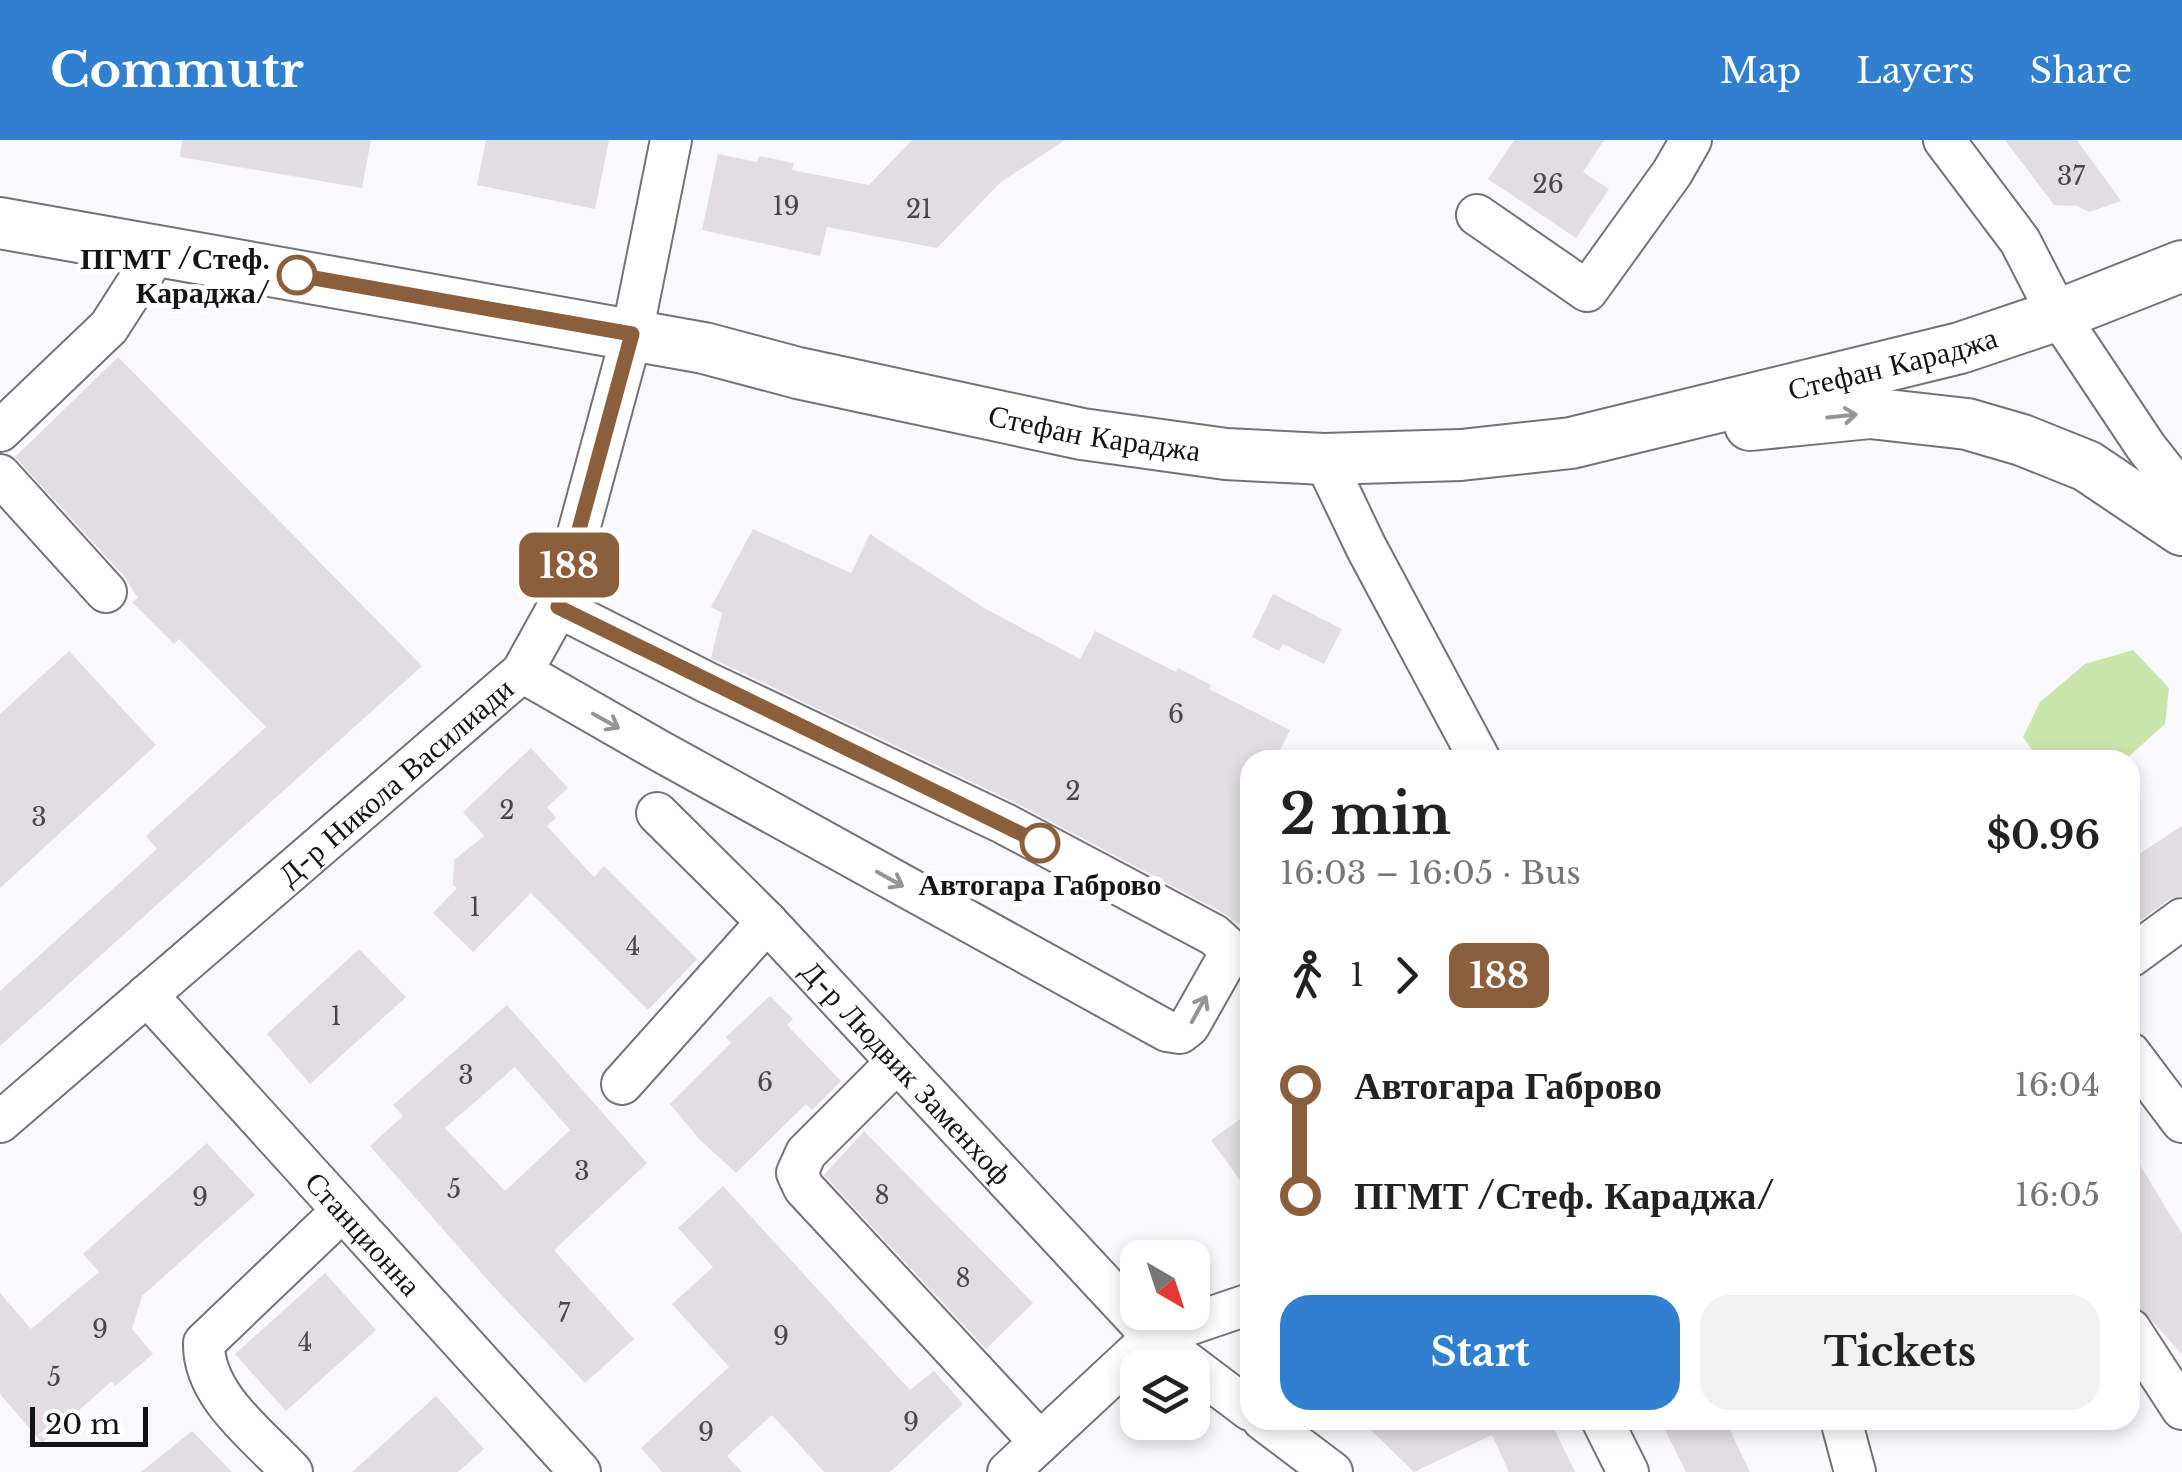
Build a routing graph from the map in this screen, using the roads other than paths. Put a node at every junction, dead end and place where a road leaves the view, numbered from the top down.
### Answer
1 (671, 140) edge
2 (1691, 140) edge
3 (1944, 140) edge
4 (1477, 216) dead end
5 (0, 223) edge
6 (157, 252) junction
7 (2182, 266) edge
8 (2058, 315) junction
9 (632, 334) junction
10 (0, 432) edge
11 (1571, 443) junction
12 (1324, 459) junction
13 (0, 475) edge
14 (2182, 493) edge
15 (2182, 530) edge
16 (106, 592) dead end
17 (558, 607) junction
18 (522, 672) junction
19 (1475, 750) edge
20 (657, 812) dead end
21 (2182, 920) edge
22 (766, 922) junction
23 (2182, 938) edge
24 (2140, 949) edge
25 (2140, 967) edge
26 (147, 995) junction
27 (897, 1062) junction
28 (2140, 1066) edge
29 (622, 1084) dead end
30 (0, 1122) edge
31 (2182, 1122) edge
32 (342, 1211) junction
33 (1240, 1307) edge
34 (1153, 1337) junction
35 (2140, 1344) edge
36 (1240, 1402) edge
37 (2182, 1409) edge
38 (1276, 1430) edge
39 (1607, 1430) edge
40 (1844, 1430) edge
41 (1040, 1442) junction
42 (292, 1472) edge
43 (580, 1472) edge
44 (1008, 1472) edge
45 (1332, 1472) edge
46 (1628, 1472) edge
47 (1855, 1472) edge

1 - 9 street, Д-р Никола Василиади
2 - 4 street
3 - 8 street
5 - 6 main road, Стефан Караджа
6 - 9 main road, Стефан Караджа
6 - 10 street
7 - 8 main road, Стефан Караджа
8 - 11 main road, Стефан Караджа
8 - 14 street
9 - 12 main road, Стефан Караджа
9 - 17 street, Д-р Никола Василиади
11 - 12 main road, Стефан Караджа
11 -> 15 main road
12 - 19 street
13 - 16 street
17 - 18 street, Д-р Никола Василиади
18 -> 17 street
18 - 26 street, Д-р Никола Василиади
20 - 22 street, Д-р Людвик Заменхоф
21 - 24 street
22 - 27 street, Д-р Людвик Заменхоф
22 - 29 street
23 - 25 street
26 - 30 street, Д-р Никола Василиади
26 - 32 street, Станционна
27 - 34 street, Д-р Людвик Заменхоф
27 - 41 street
28 - 31 street
32 - 42 street
32 - 43 street, Станционна
33 - 34 street
34 - 36 street, Д-р Людвик Заменхоф
34 - 41 street
35 - 37 street
38 - 45 street
39 - 46 street
40 - 47 street
41 - 44 street

